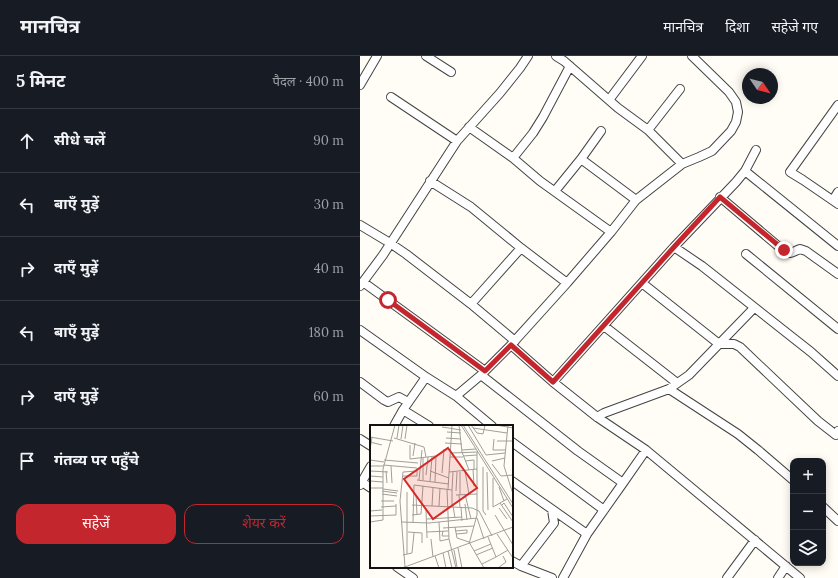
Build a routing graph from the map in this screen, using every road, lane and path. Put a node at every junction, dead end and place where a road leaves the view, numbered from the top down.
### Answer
1 (377, 56) edge
2 (426, 56) edge
3 (528, 56) edge
4 (556, 56) edge
5 (692, 56) edge
6 (638, 58) edge
7 (570, 66) junction
8 (451, 72) dead end
9 (360, 85) edge
10 (680, 89) dead end
11 (391, 97) dead end
12 (609, 100) junction
13 (838, 105) edge
14 (469, 127) junction
15 (648, 130) junction
16 (601, 131) dead end
17 (457, 141) junction
18 (756, 150) dead end
19 (513, 158) junction
20 (581, 159) junction
21 (682, 164) junction
22 (745, 171) junction
23 (430, 181) junction
24 (555, 191) junction
25 (838, 192) edge
26 (720, 197) junction
27 (636, 200) junction
28 (835, 202) edge
29 (360, 225) edge
30 (611, 232) junction
31 (390, 243) junction
32 (838, 246) edge
33 (674, 247) junction
34 (520, 248) junction
35 (746, 254) dead end
36 (838, 274) edge
37 (567, 283) junction
38 (642, 283) junction
39 (362, 284) edge
40 (471, 304) junction
41 (754, 308) junction
42 (604, 326) junction
43 (838, 329) edge
44 (360, 330) edge
45 (513, 343) junction
46 (718, 344) junction
47 (483, 373) junction
48 (838, 376) edge
49 (426, 377) junction
50 (360, 382) edge
51 (553, 382) junction
52 (677, 383) junction
53 (669, 389) junction
54 (456, 396) junction
55 (408, 402) junction
56 (403, 410) junction
57 (597, 417) junction
58 (395, 425) edge
59 (427, 425) edge
60 (491, 425) edge
61 (838, 431) edge
62 (360, 439) edge
63 (513, 443) edge
64 (370, 445) edge
65 (646, 450) junction
66 (370, 468) edge
67 (790, 477) edge
68 (513, 482) edge
69 (361, 483) edge
70 (622, 483) junction
71 (370, 488) edge
72 (552, 510) junction
73 (604, 510) junction
74 (826, 510) edge
75 (838, 521) edge
76 (588, 534) junction
77 (755, 540) junction
78 (513, 562) edge
79 (521, 566) junction
80 (786, 566) junction
81 (398, 568) edge
82 (413, 578) edge
83 (552, 578) edge
84 (562, 578) edge
85 (727, 578) edge
86 (778, 578) edge
87 (800, 578) edge

1 - 9 street
2 - 8 street
3 - 14 street
4 - 7 street
5 - 21 street
6 - 12 street
7 - 12 street
7 - 19 street
10 - 15 street
11 - 17 street
12 - 15 street
13 - 28 street
14 - 17 street
14 - 19 street
15 - 21 street
16 - 20 street
17 - 23 street
18 - 22 street
19 - 24 street
20 - 24 street
20 - 27 street
21 - 27 street
22 - 26 street
22 - 32 street
23 - 31 street
23 - 34 street
24 - 30 street
25 - 28 street
26 - 33 street
26 - 36 street
27 - 30 street
29 - 31 street
30 - 37 street
31 - 39 street
31 - 40 street
33 - 38 street
33 - 41 street
34 - 37 street
34 - 40 street
35 - 43 street
37 - 45 street
38 - 42 street
38 - 46 street
39 - 47 street
40 - 45 street
41 - 46 street
41 - 48 street
42 - 51 street
42 - 52 street
44 - 49 street
45 - 47 street
45 - 51 street
46 - 52 street
46 - 61 street
47 - 54 street
47 - 70 street
49 - 54 street
49 - 55 street
50 - 55 street
51 - 57 street
52 - 53 street
53 - 57 street
53 - 67 street
54 - 60 street
55 - 56 street
56 - 58 street
56 - 59 street
57 - 65 street
62 - 64 street
63 - 73 street
65 - 70 street
65 - 77 street
66 - 69 street
68 - 72 street
69 - 71 street
70 - 73 street
72 - 76 street
72 - 79 street
73 - 76 street
74 - 75 street
76 - 84 street
77 - 80 street
77 - 85 street
78 - 79 street
79 - 83 street
80 - 86 street
80 - 87 street
81 - 82 street

